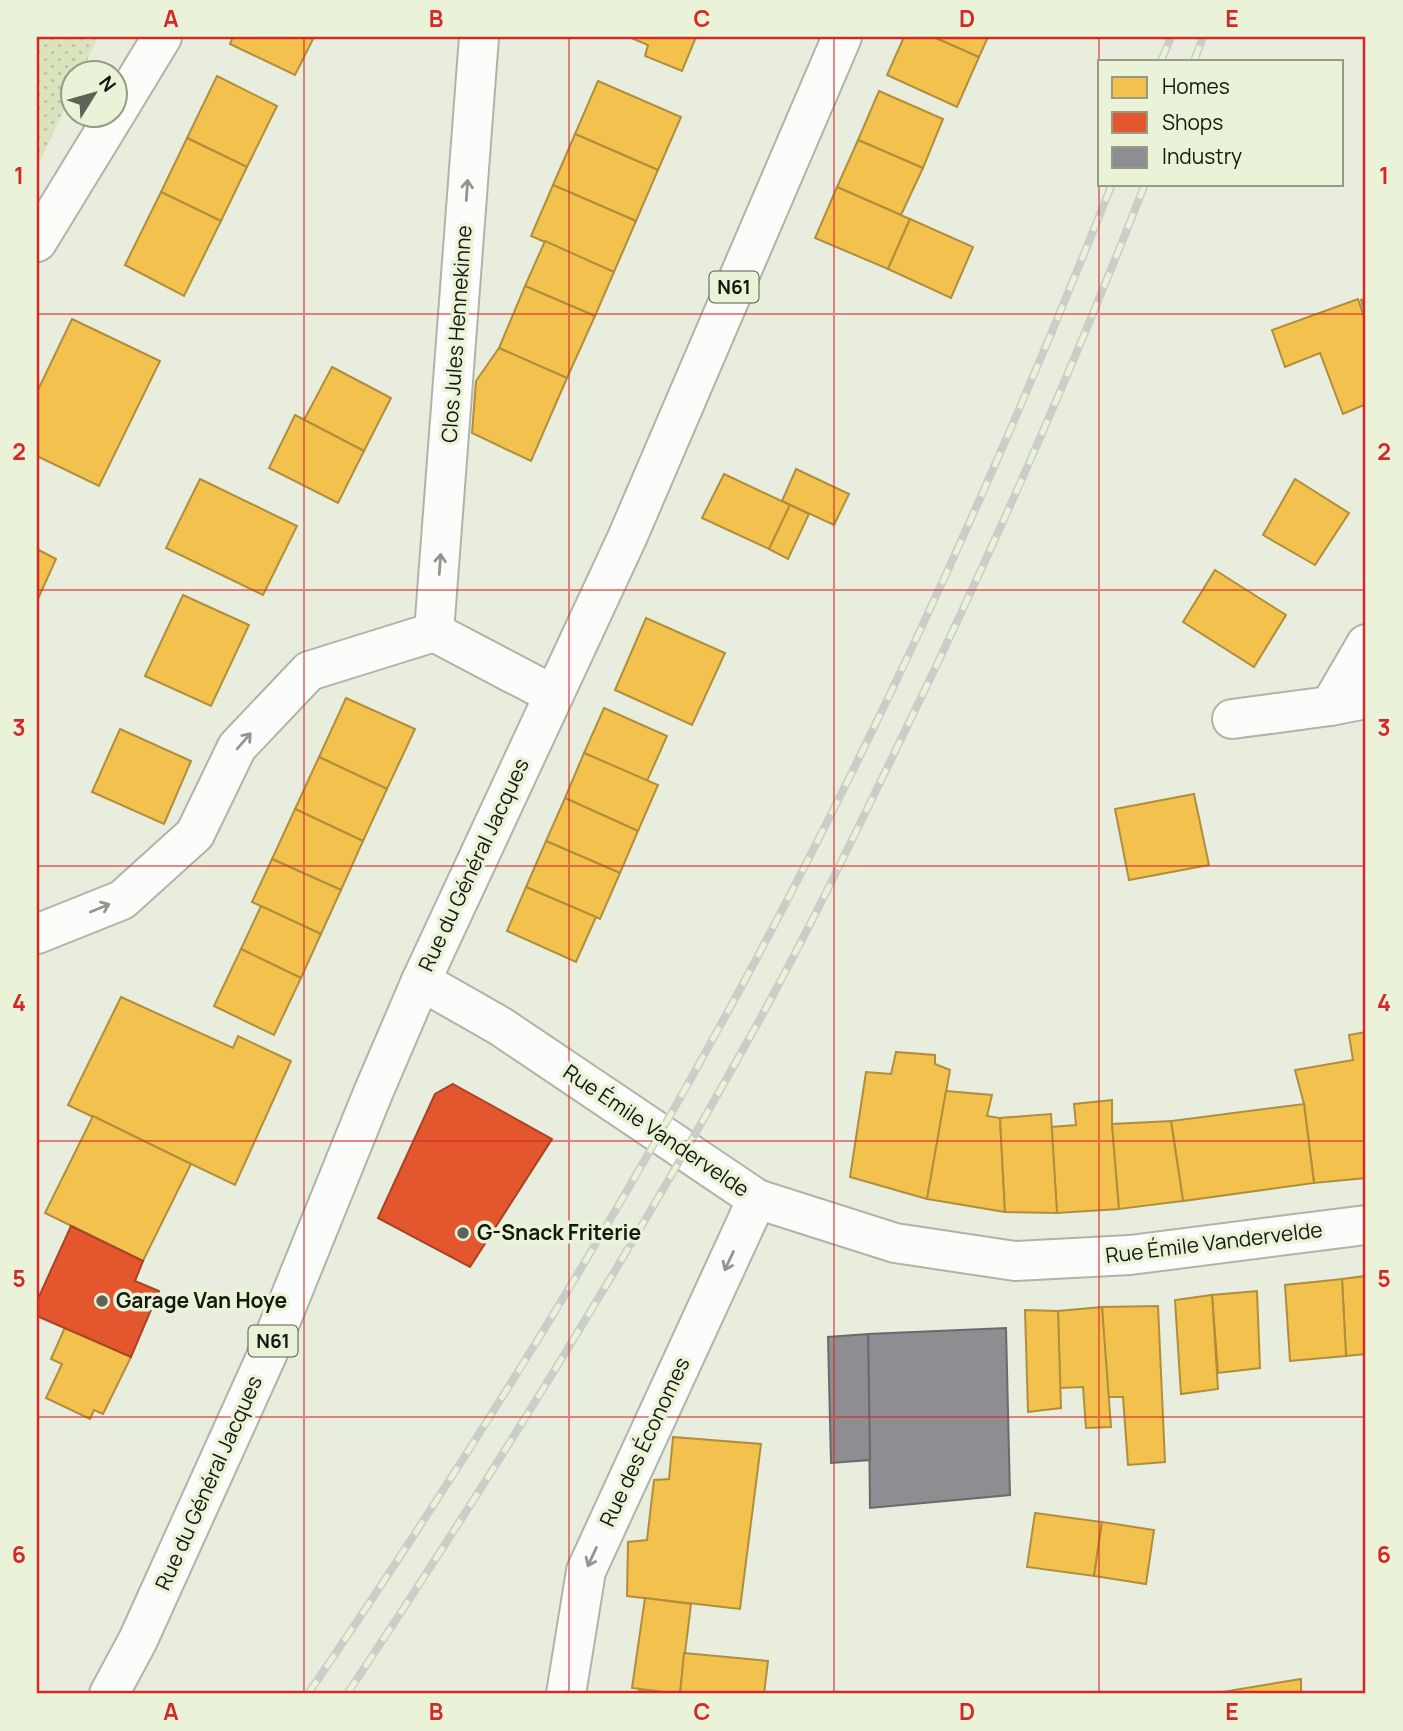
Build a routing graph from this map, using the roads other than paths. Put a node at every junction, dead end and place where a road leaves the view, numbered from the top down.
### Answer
1 (162, 37) edge
2 (479, 37) edge
3 (842, 37) edge
4 (130, 89) edge
5 (105, 130) edge
6 (37, 242) edge
7 (435, 632) junction
8 (1366, 644) edge
9 (552, 694) junction
10 (1348, 703) edge
11 (1232, 719) dead end
12 (37, 934) edge
13 (421, 981) junction
14 (757, 1199) junction
15 (1366, 1225) edge
16 (109, 1694) edge
17 (566, 1694) edge

1 - 4 main road
7 -> 2 main road, Clos Jules Hennekinne
3 - 9 main road, Rue du Général Jacques / N61
5 - 6 main road
7 - 9 main road
12 -> 7 main road
8 - 10 main road
9 - 13 main road, Rue du Général Jacques / N61
10 - 11 main road
13 - 14 main road, Rue Émile Vandervelde
13 - 16 main road, Rue du Général Jacques / N61
14 - 15 main road, Rue Émile Vandervelde
14 -> 17 main road, Rue des Économes

